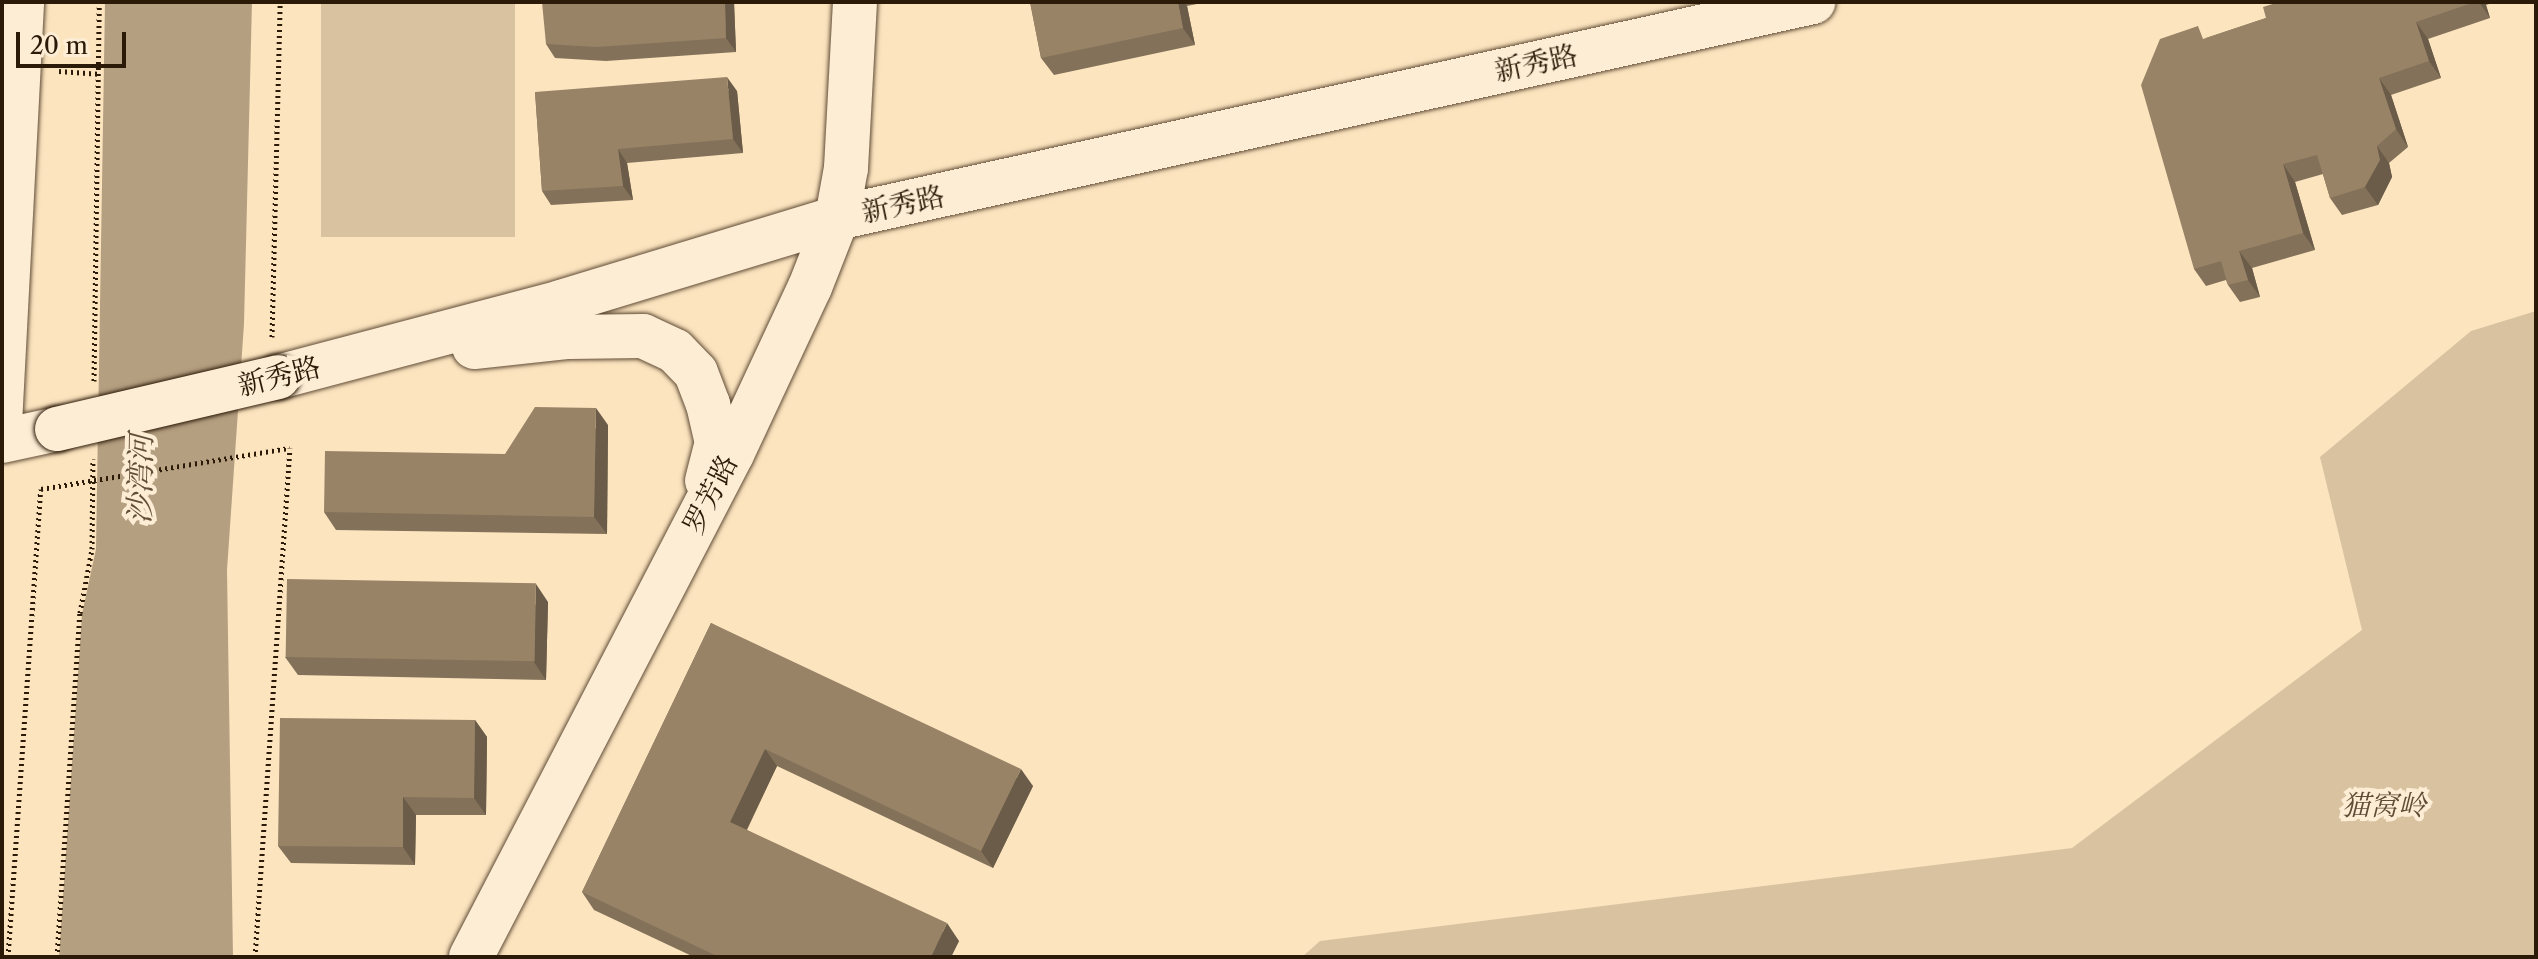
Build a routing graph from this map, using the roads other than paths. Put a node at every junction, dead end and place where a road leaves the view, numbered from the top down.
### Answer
1 (24, 2) edge
2 (855, 2) edge
3 (1813, 2) edge
4 (837, 218) junction
5 (288, 364) junction
6 (2, 424) edge
7 (2, 441) edge
8 (698, 519) junction
9 (471, 957) edge

1 - 6 street
2 - 4 main road, 罗芳路
3 - 4 main road, 新秀路
4 - 5 main road, 新秀路
4 - 8 main road, 罗芳路
5 - 7 main road, 新秀路, bridge
5 - 8 main road
8 - 9 main road, 罗芳路

